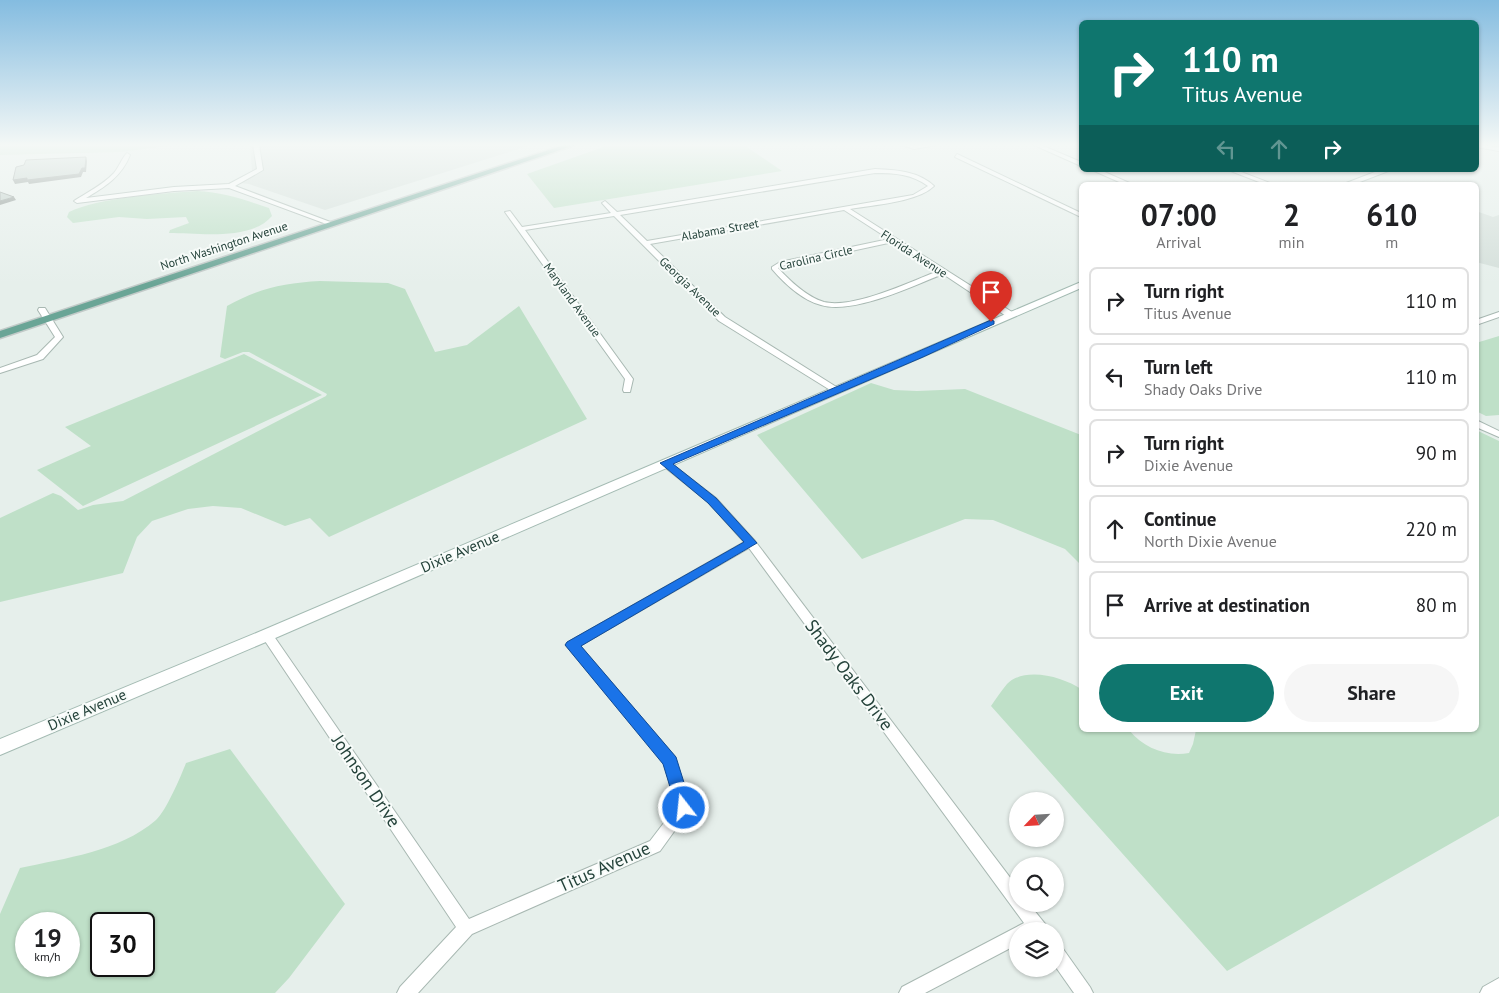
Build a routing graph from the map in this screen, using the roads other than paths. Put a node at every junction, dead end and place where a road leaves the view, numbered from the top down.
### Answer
1 (94, 191) edge
2 (155, 191) edge
3 (244, 191) edge
4 (407, 191) edge
5 (431, 191) edge
6 (752, 191) edge
7 (924, 191) edge
8 (1031, 191) edge
9 (605, 203) dead end
10 (845, 208) junction
11 (508, 212) dead end
12 (615, 214) junction
13 (1079, 214) edge
14 (319, 220) junction
15 (332, 224) junction
16 (522, 229) junction
17 (894, 240) junction
18 (644, 243) junction
19 (942, 272) junction
20 (1079, 286) edge
21 (45, 314) junction
22 (1009, 314) junction
23 (1499, 314) edge
24 (1479, 322) edge
25 (0, 324) edge
26 (0, 335) edge
27 (0, 371) edge
28 (627, 390) dead end
29 (835, 390) junction
30 (1479, 424) edge
31 (1499, 434) edge
32 (665, 463) junction
33 (751, 543) junction
34 (267, 635) junction
35 (0, 747) edge
36 (1009, 889) edge
37 (466, 928) junction
38 (1009, 940) edge
39 (1064, 965) edge
40 (1499, 986) edge
41 (406, 993) edge
42 (908, 993) edge
43 (1084, 993) edge
44 (1489, 993) edge

1 - 2 street
3 - 14 street
4 - 14 main road, North Washington Avenue
5 - 15 main road, North Washington Avenue
6 - 12 street, Alabama Street
7 - 10 street, Alabama Street
8 - 13 street
9 - 12 street, Georgia Avenue
10 - 17 street, Florida Avenue
10 - 18 street, Alabama Street
11 - 16 street, Maryland Avenue
12 - 16 street
12 - 18 street, Georgia Avenue
14 - 15 street
14 - 21 main road, North Washington Avenue
15 - 21 main road, North Washington Avenue
16 - 28 street, Maryland Avenue
17 - 19 street, Florida Avenue
17 - 19 street, Carolina Circle
18 - 29 street, Georgia Avenue
19 - 22 street, Florida Avenue
20 - 22 street, Dixie Avenue
21 - 25 main road, North Washington Avenue
21 - 26 main road, North Washington Avenue
21 - 27 street
22 - 29 street, Dixie Avenue
23 - 24 street
29 - 32 street, Dixie Avenue
30 - 31 street
32 - 33 street, Shady Oaks Drive
32 - 34 street, Dixie Avenue
33 - 36 street, Shady Oaks Drive
33 - 37 street, Titus Avenue
34 - 35 street, Dixie Avenue
34 - 37 street, Johnson Drive
37 - 41 street, Titus Avenue
38 - 42 street
39 - 43 street
40 - 44 street

